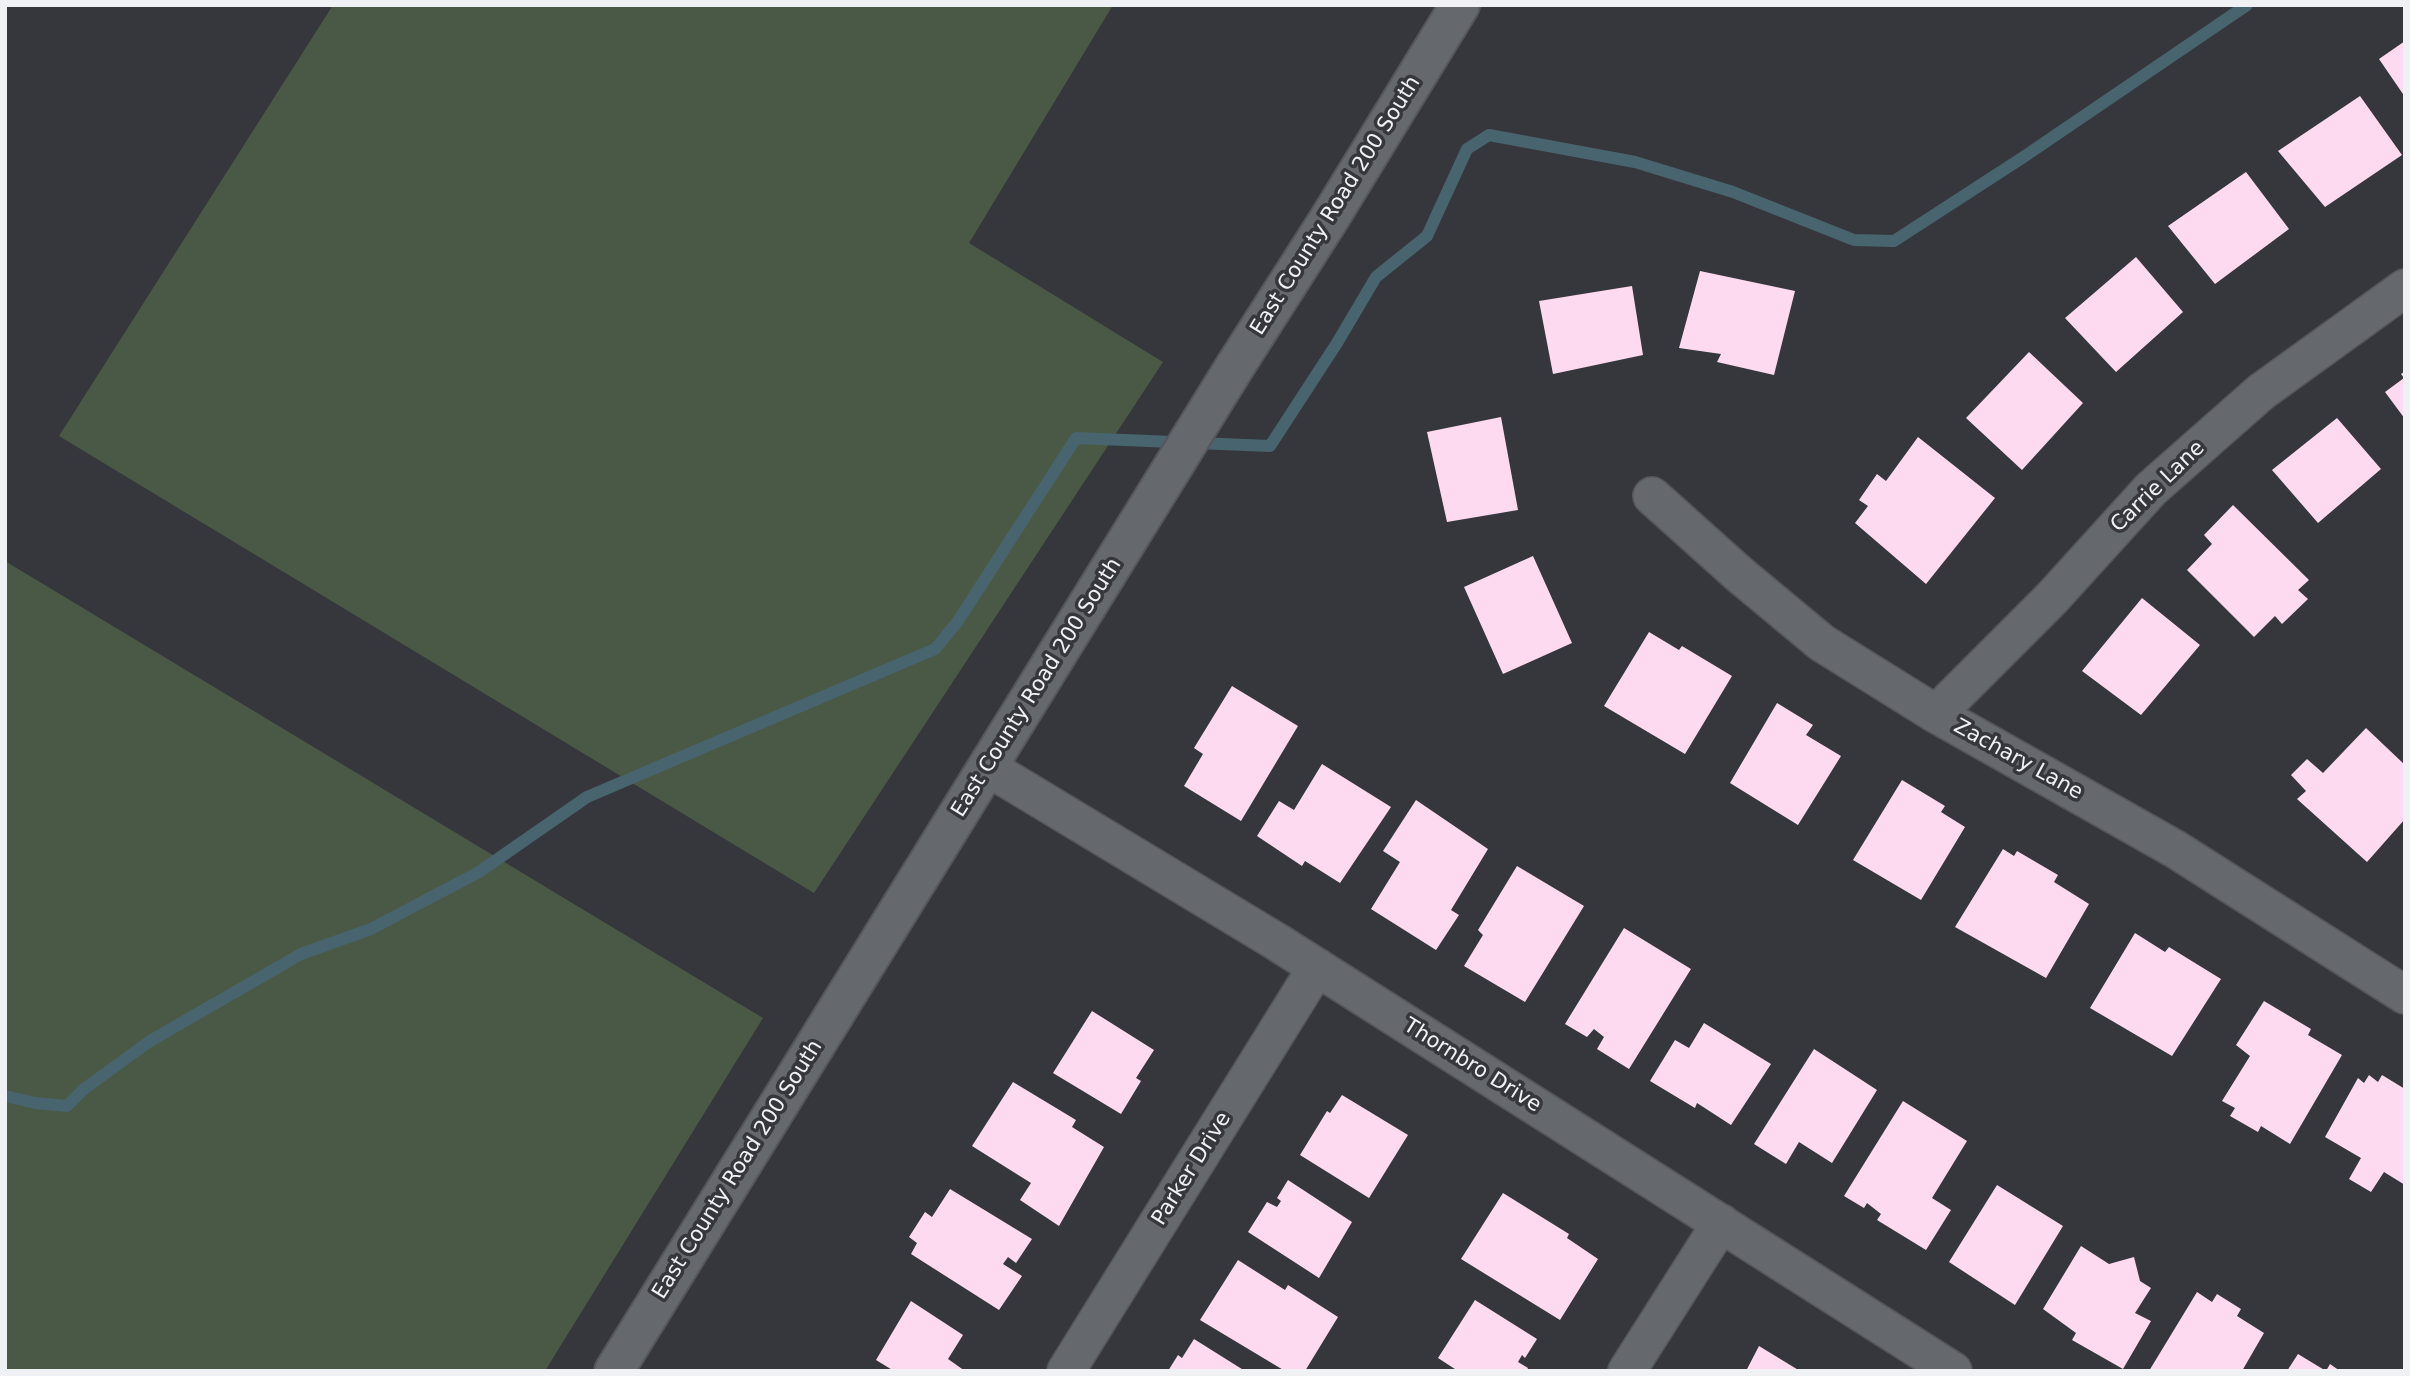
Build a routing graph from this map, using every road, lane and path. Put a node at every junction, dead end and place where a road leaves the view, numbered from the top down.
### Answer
1 (1460, 5) edge
2 (2405, 288) edge
3 (1653, 496) dead end
4 (1936, 714) junction
5 (987, 767) junction
6 (1317, 967) junction
7 (2403, 990) edge
8 (1721, 1223) junction
9 (614, 1371) edge
10 (1066, 1371) edge
11 (1627, 1371) edge
12 (1953, 1371) edge

1 - 5 street, East County Road 200 South
2 - 4 street, Carrie Lane
3 - 4 street, Zachary Lane
4 - 7 street, Zachary Lane
5 - 6 street, Thornbro Drive
5 - 9 street, East County Road 200 South
6 - 8 street, Thornbro Drive
6 - 10 street, Parker Drive
8 - 11 street
8 - 12 street, Thornbro Drive

